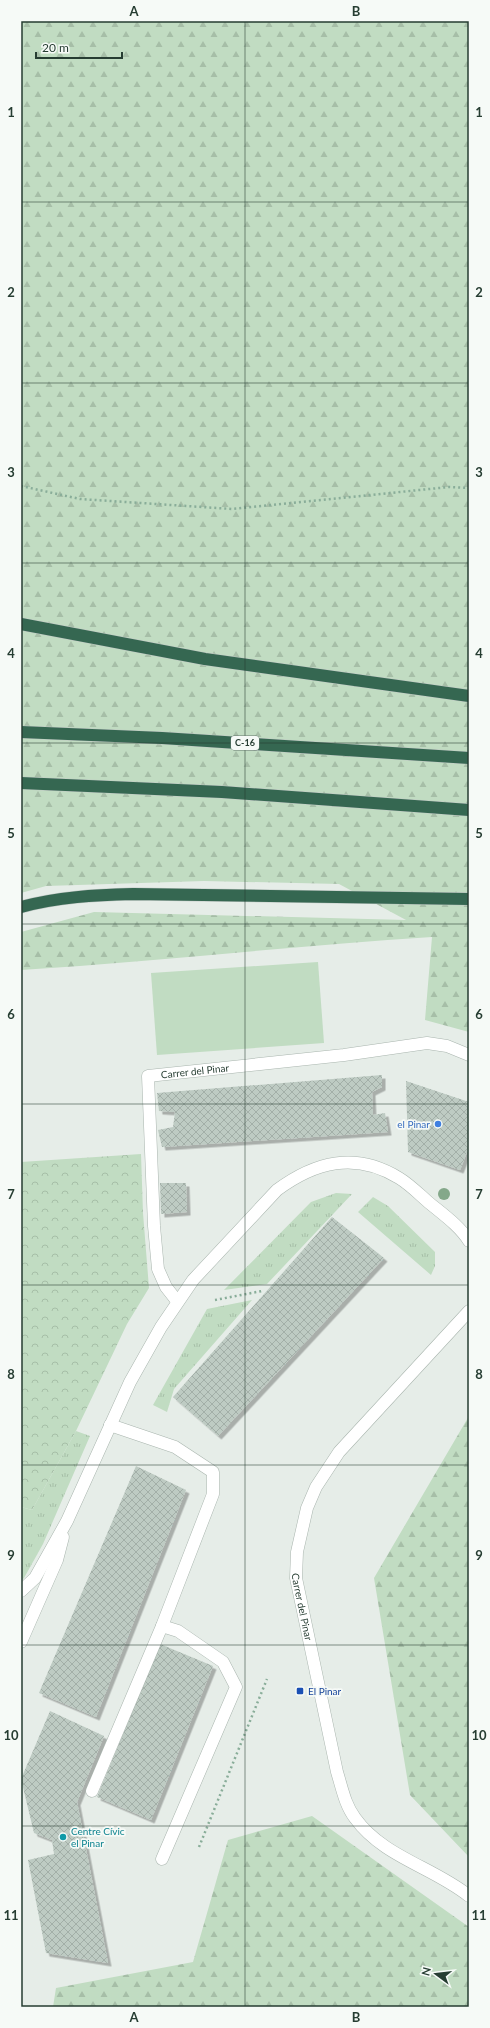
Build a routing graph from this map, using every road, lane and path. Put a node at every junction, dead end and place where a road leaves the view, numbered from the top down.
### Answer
1 (21, 486) edge
2 (469, 488) edge
3 (21, 624) edge
4 (469, 696) edge
5 (21, 732) edge
6 (469, 758) edge
7 (21, 783) edge
8 (469, 810) edge
9 (469, 899) edge
10 (21, 907) edge
11 (469, 1055) edge
12 (468, 1236) edge
13 (262, 1291) dead end
14 (215, 1300) dead end
15 (177, 1301) junction
16 (469, 1311) edge
17 (110, 1425) junction
18 (67, 1521) junction
19 (21, 1591) edge
20 (162, 1626) junction
21 (21, 1642) edge
22 (267, 1679) dead end
23 (92, 1791) dead end
24 (199, 1847) dead end
25 (162, 1859) dead end
26 (469, 1896) edge

1 - 2 path
3 - 4 highway
5 - 6 highway, C-16
7 - 8 highway
9 - 10 highway
11 - 15 street, Carrer del Pinar
12 - 15 street
13 - 14 path
15 - 17 street
16 - 26 street, Carrer del Pinar
17 - 18 street
17 - 20 street
18 - 19 street
18 - 21 street
20 - 23 street
20 - 25 street
22 - 24 path

